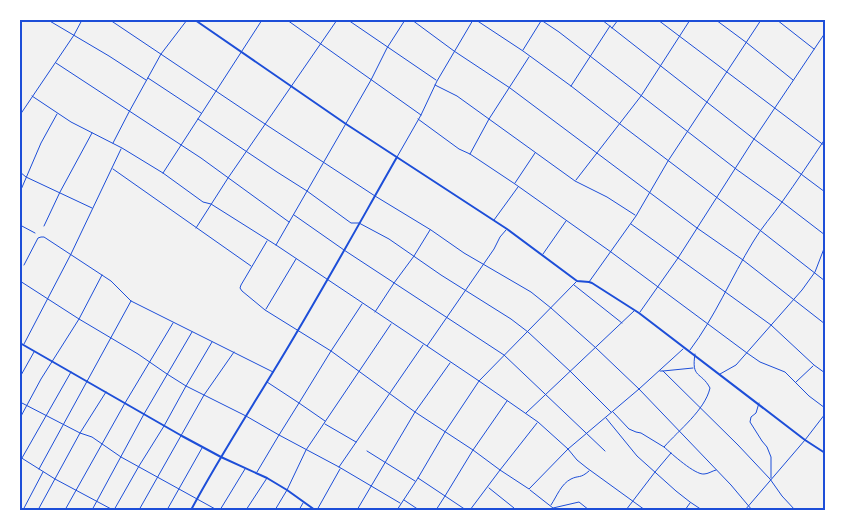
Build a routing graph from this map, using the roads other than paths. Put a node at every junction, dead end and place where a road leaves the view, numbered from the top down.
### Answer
1 (48, 20) edge
2 (82, 20) edge
3 (110, 20) edge
4 (188, 20) edge
5 (195, 20) edge
6 (262, 20) edge
7 (287, 20) edge
8 (337, 20) edge
9 (348, 20) edge
10 (405, 20) edge
11 (412, 20) edge
12 (473, 20) edge
13 (476, 20) edge
14 (541, 20) edge
15 (602, 20) edge
16 (618, 20) edge
17 (658, 20) edge
18 (690, 20) edge
19 (716, 20) edge
20 (762, 20) edge
21 (777, 20) edge
22 (610, 26) junction
23 (612, 28) junction
24 (825, 33) edge
25 (74, 35) junction
26 (680, 37) junction
27 (747, 43) junction
28 (321, 44) junction
29 (387, 48) junction
30 (815, 49) junction
31 (522, 50) junction
32 (454, 51) junction
33 (241, 53) junction
34 (161, 54) junction
35 (530, 56) junction
36 (591, 57) junction
37 (56, 63) junction
38 (661, 66) junction
39 (727, 73) junction
40 (148, 78) junction
41 (371, 80) junction
42 (794, 80) junction
43 (146, 81) junction
44 (437, 81) junction
45 (435, 84) junction
46 (291, 85) junction
47 (572, 86) junction
48 (510, 88) junction
49 (217, 91) junction
50 (32, 96) junction
51 (641, 96) junction
52 (706, 102) junction
53 (776, 108) junction
54 (58, 112) junction
55 (129, 112) junction
56 (202, 114) junction
57 (20, 115) edge
58 (421, 115) junction
59 (198, 119) junction
60 (418, 119) junction
61 (489, 119) junction
62 (265, 124) junction
63 (346, 124) junction
64 (620, 124) junction
65 (688, 131) junction
66 (93, 132) junction
67 (754, 139) junction
68 (825, 139) edge
69 (113, 143) junction
70 (822, 143) junction
71 (181, 146) junction
72 (825, 146) edge
73 (122, 148) junction
74 (246, 152) junction
75 (535, 152) junction
76 (597, 153) junction
77 (470, 154) junction
78 (397, 157) junction
79 (324, 161) junction
80 (668, 161) junction
81 (112, 168) junction
82 (736, 169) junction
83 (20, 172) edge
84 (163, 174) junction
85 (801, 174) junction
86 (26, 176) junction
87 (228, 178) junction
88 (575, 181) junction
89 (515, 184) junction
90 (519, 187) junction
91 (307, 191) junction
92 (20, 192) edge
93 (60, 192) junction
94 (825, 192) edge
95 (650, 193) junction
96 (376, 196) junction
97 (717, 198) junction
98 (782, 202) junction
99 (211, 204) junction
100 (92, 208) junction
101 (294, 215) junction
102 (636, 216) junction
103 (566, 220) junction
104 (494, 221) junction
105 (290, 222) junction
106 (359, 223) junction
107 (631, 223) junction
108 (20, 224) edge
109 (44, 226) dead end
110 (196, 228) junction
111 (697, 228) junction
112 (507, 229) junction
113 (431, 230) junction
114 (761, 230) junction
115 (35, 233) dead end
116 (825, 235) edge
117 (268, 240) junction
118 (276, 245) junction
119 (825, 246) edge
120 (344, 250) junction
121 (612, 252) junction
122 (71, 254) junction
123 (414, 256) junction
124 (542, 256) junction
125 (678, 258) junction
126 (296, 259) junction
127 (743, 260) junction
128 (482, 264) junction
129 (24, 265) dead end
130 (252, 266) junction
131 (814, 272) junction
132 (103, 275) junction
133 (327, 279) junction
134 (20, 281) edge
135 (576, 281) junction
136 (825, 281) edge
137 (589, 282) junction
138 (394, 283) junction
139 (574, 284) junction
140 (658, 286) junction
141 (465, 290) junction
142 (725, 292) junction
143 (48, 298) junction
144 (792, 300) junction
145 (132, 301) junction
146 (362, 304) junction
147 (551, 308) junction
148 (265, 310) junction
149 (636, 310) junction
150 (375, 312) junction
151 (640, 313) junction
152 (446, 317) junction
153 (79, 319) junction
154 (174, 322) junction
155 (622, 323) junction
156 (391, 324) junction
157 (708, 324) junction
158 (825, 324) edge
159 (771, 325) junction
160 (297, 330) junction
161 (193, 331) junction
162 (528, 332) junction
163 (110, 338) junction
164 (212, 341) junction
165 (20, 343) edge
166 (423, 344) junction
167 (24, 345) junction
168 (427, 346) junction
169 (685, 347) junction
170 (596, 348) junction
171 (690, 350) junction
172 (330, 351) junction
173 (35, 352) junction
174 (234, 352) junction
175 (747, 353) junction
176 (695, 354) junction
177 (504, 355) junction
178 (53, 361) junction
179 (149, 362) junction
180 (450, 362) junction
181 (814, 365) junction
182 (693, 368) junction
183 (359, 371) junction
184 (659, 371) junction
185 (663, 371) junction
186 (71, 372) junction
187 (273, 372) junction
188 (571, 372) junction
189 (825, 373) edge
190 (167, 374) junction
191 (720, 374) junction
192 (20, 377) edge
193 (88, 381) junction
194 (479, 381) junction
195 (266, 382) junction
196 (795, 382) junction
197 (186, 386) junction
198 (639, 389) junction
199 (106, 392) junction
200 (390, 393) junction
201 (545, 394) junction
202 (204, 395) junction
203 (508, 401) junction
204 (20, 402) edge
205 (125, 403) junction
206 (299, 403) junction
207 (759, 404) junction
208 (27, 406) junction
209 (700, 408) junction
210 (825, 408) edge
211 (415, 412) junction
212 (612, 412) junction
213 (525, 413) junction
214 (144, 414) junction
215 (825, 414) edge
216 (46, 416) junction
217 (246, 416) junction
218 (606, 417) junction
219 (20, 418) edge
220 (325, 422) junction
221 (538, 422) junction
222 (63, 425) junction
223 (164, 426) junction
224 (679, 430) junction
225 (445, 432) junction
226 (80, 433) junction
227 (586, 434) junction
228 (279, 435) junction
229 (182, 436) junction
230 (805, 440) junction
231 (356, 442) junction
232 (102, 445) junction
233 (202, 447) junction
234 (664, 447) junction
235 (568, 449) junction
236 (306, 450) junction
237 (473, 450) junction
238 (367, 451) dead end
239 (605, 451) dead end
240 (671, 453) junction
241 (825, 454) edge
242 (121, 457) junction
243 (221, 457) junction
244 (21, 458) edge
245 (386, 462) junction
246 (139, 466) junction
247 (340, 467) junction
248 (246, 468) junction
249 (39, 469) junction
250 (716, 469) junction
251 (500, 470) junction
252 (589, 470) junction
253 (44, 472) junction
254 (257, 472) junction
255 (654, 472) junction
256 (157, 477) junction
257 (267, 478) junction
258 (418, 478) junction
259 (55, 479) junction
260 (770, 479) junction
261 (416, 481) junction
262 (372, 485) junction
263 (488, 487) junction
264 (179, 489) junction
265 (529, 489) junction
266 (76, 490) junction
267 (288, 490) junction
268 (445, 496) junction
269 (197, 499) junction
270 (403, 500) junction
271 (97, 501) junction
272 (632, 501) junction
273 (304, 502) junction
274 (690, 502) junction
275 (401, 504) junction
276 (551, 506) junction
277 (748, 506) junction
278 (514, 509) edge
279 (552, 509) edge
280 (23, 510) edge
281 (38, 510) edge
282 (65, 510) edge
283 (92, 510) edge
284 (114, 510) edge
285 (140, 510) edge
286 (167, 510) edge
287 (191, 510) edge
288 (217, 510) edge
289 (220, 510) edge
290 (246, 510) edge
291 (275, 510) edge
292 (299, 510) edge
293 (316, 510) edge
294 (357, 510) edge
295 (397, 510) edge
296 (419, 510) edge
297 (436, 510) edge
298 (466, 510) edge
299 (470, 510) edge
300 (589, 510) edge
301 (626, 510) edge
302 (645, 510) edge
303 (685, 510) edge
304 (702, 510) edge
305 (745, 510) edge
306 (752, 510) edge
307 (795, 510) edge

1 - 25 street
2 - 25 street
3 - 34 street
4 - 34 street
5 - 33 street
6 - 33 street
7 - 28 street
8 - 28 street
9 - 29 street
10 - 29 street
11 - 32 street
12 - 32 street
13 - 31 street
14 - 31 street
14 - 36 street
15 - 22 street
16 - 23 street
17 - 26 street
18 - 26 street
19 - 27 street
20 - 27 street
21 - 30 street
22 - 23 street
22 - 36 street
23 - 38 street
24 - 30 street
25 - 37 street
25 - 43 street
26 - 38 street
26 - 39 street
27 - 39 street
27 - 42 street
28 - 41 street
28 - 46 street
29 - 41 street
29 - 44 street
30 - 42 street
31 - 35 street
32 - 44 street
32 - 48 street
33 - 46 street
33 - 49 street
34 - 40 street
34 - 49 street
35 - 47 street
35 - 48 street
36 - 47 street
36 - 51 street
37 - 50 street
37 - 55 street
38 - 51 street
38 - 52 street
39 - 52 street
39 - 53 street
40 - 43 street
40 - 56 street
41 - 58 street
41 - 63 street
42 - 53 street
43 - 55 street
44 - 45 street
45 - 58 street
45 - 61 street
46 - 62 street
46 - 63 street
47 - 64 street
48 - 61 street
48 - 76 street
49 - 56 street
49 - 62 street
50 - 54 street
50 - 57 street
51 - 64 street
51 - 65 street
52 - 65 street
52 - 67 street
53 - 67 street
53 - 70 street
54 - 66 street
54 - 86 street
55 - 69 street
55 - 71 street
56 - 59 street
58 - 60 street
59 - 71 street
59 - 74 street
60 - 77 street
60 - 78 street
61 - 75 street
61 - 77 street
62 - 74 street
62 - 79 street
63 - 78 street
63 - 79 street
64 - 76 street
64 - 80 street
65 - 80 street
65 - 82 street
66 - 69 street
66 - 93 street
67 - 82 street
67 - 85 street
68 - 70 street
69 - 73 street
70 - 72 street
70 - 85 street
71 - 84 street
71 - 87 street
73 - 81 street
73 - 84 street
74 - 87 street
74 - 91 street
75 - 88 street
75 - 89 street
76 - 88 street
76 - 95 street
77 - 89 street
78 - 96 street
78 - 104 street
79 - 91 street
79 - 96 street
80 - 95 street
80 - 97 street
81 - 100 street
81 - 110 street
82 - 97 street
82 - 98 street
83 - 86 street
84 - 99 street
85 - 94 street
85 - 98 street
86 - 92 street
86 - 93 street
87 - 99 street
87 - 105 street
88 - 102 street
89 - 90 street
90 - 103 street
90 - 104 street
91 - 101 street
91 - 106 street
93 - 100 street
93 - 109 street
95 - 102 street
95 - 111 street
96 - 106 street
96 - 113 street
97 - 111 street
97 - 114 street
98 - 114 street
98 - 116 street
99 - 110 street
99 - 117 street
100 - 122 street
101 - 105 street
101 - 120 street
102 - 107 street
103 - 121 street
103 - 124 street
104 - 112 street
105 - 118 street
106 - 120 street
106 - 123 street
107 - 121 street
107 - 125 street
108 - 115 street
110 - 130 street
111 - 125 street
111 - 127 street
112 - 124 street
112 - 128 street
113 - 123 street
113 - 128 street
114 - 127 street
114 - 131 street
117 - 118 street
117 - 130 street
118 - 126 street
119 - 131 street
120 - 133 street
120 - 138 street
121 - 137 street
121 - 140 street
122 - 129 street
122 - 132 street
122 - 143 street
123 - 138 street
123 - 141 street
124 - 135 street
125 - 140 street
125 - 142 street
126 - 133 street
126 - 148 street
127 - 142 street
127 - 144 street
128 - 141 street
128 - 147 street
130 - 148 street
131 - 136 street
131 - 144 street
132 - 145 street
132 - 153 street
133 - 146 street
133 - 160 street
134 - 143 street
135 - 137 street
135 - 139 street
137 - 149 street
138 - 150 street
138 - 152 street
139 - 147 street
139 - 155 street
140 - 151 street
140 - 157 street
141 - 152 street
141 - 162 street
142 - 157 street
142 - 159 street
143 - 153 street
143 - 167 street
144 - 158 street
144 - 159 street
145 - 154 street
145 - 163 street
146 - 150 street
146 - 172 street
147 - 162 street
147 - 170 street
148 - 160 street
149 - 151 street
149 - 155 street
150 - 156 street
151 - 169 street
152 - 168 street
152 - 177 street
153 - 163 street
153 - 178 street
154 - 161 street
154 - 179 street
155 - 170 street
156 - 166 street
156 - 183 street
157 - 171 street
157 - 175 street
159 - 175 street
159 - 181 street
160 - 172 street
160 - 187 street
161 - 164 street
161 - 190 street
162 - 177 street
162 - 188 street
163 - 179 street
163 - 193 street
164 - 174 street
164 - 197 street
165 - 167 street
166 - 168 street
166 - 200 street
167 - 173 street
168 - 180 street
169 - 171 street
169 - 184 street
170 - 188 street
170 - 198 street
171 - 176 street
172 - 183 street
172 - 206 street
173 - 178 street
173 - 192 street
174 - 187 street
174 - 202 street
175 - 191 street
175 - 196 street
176 - 182 street
176 - 191 street
177 - 194 street
177 - 201 street
178 - 186 street
178 - 208 street
179 - 190 street
179 - 205 street
180 - 194 street
180 - 211 street
181 - 189 street
181 - 196 street
182 - 185 street
182 - 209 street
183 - 200 street
183 - 220 street
184 - 185 street
184 - 198 street
185 - 209 street
186 - 193 street
186 - 216 street
187 - 195 street
188 - 201 street
188 - 212 street
190 - 197 street
190 - 214 street
191 - 207 street
193 - 199 street
193 - 222 street
194 - 203 street
194 - 225 street
195 - 206 street
195 - 217 street
196 - 210 street
197 - 202 street
197 - 223 street
198 - 212 street
198 - 224 street
199 - 205 street
199 - 226 street
200 - 211 street
200 - 231 street
201 - 213 street
201 - 227 street
202 - 217 street
202 - 229 street
203 - 213 street
203 - 237 street
204 - 208 street
205 - 214 street
205 - 232 street
206 - 220 street
206 - 228 street
207 - 230 street
207 - 260 street
208 - 216 street
208 - 219 street
209 - 224 street
209 - 260 street
211 - 225 street
211 - 245 street
212 - 218 street
212 - 234 street
213 - 221 street
214 - 223 street
214 - 242 street
215 - 230 street
216 - 222 street
216 - 244 street
217 - 228 street
217 - 243 street
218 - 227 street
218 - 255 street
220 - 231 street
220 - 236 street
221 - 235 street
221 - 251 street
222 - 226 street
222 - 249 street
223 - 229 street
223 - 246 street
224 - 234 street
224 - 250 street
225 - 237 street
225 - 258 street
226 - 232 street
226 - 259 street
227 - 235 street
227 - 239 street
228 - 236 street
228 - 254 street
229 - 233 street
229 - 256 street
230 - 241 street
230 - 260 street
231 - 247 street
232 - 242 street
232 - 266 street
233 - 243 street
233 - 264 street
234 - 240 street
235 - 252 street
235 - 265 street
236 - 247 street
236 - 267 street
237 - 251 street
237 - 268 street
238 - 245 street
240 - 250 street
240 - 255 street
242 - 246 street
242 - 271 street
243 - 248 street
243 - 269 street
244 - 249 street
245 - 261 street
245 - 262 street
246 - 256 street
246 - 284 street
247 - 262 street
247 - 293 street
248 - 254 street
248 - 289 street
249 - 253 street
250 - 277 street
251 - 263 street
251 - 265 street
252 - 272 street
252 - 276 street
253 - 259 street
253 - 280 street
254 - 257 street
255 - 272 street
255 - 274 street
256 - 264 street
256 - 285 street
257 - 267 street
257 - 290 street
258 - 261 street
258 - 268 street
259 - 266 street
259 - 281 street
260 - 277 street
260 - 307 street
261 - 270 street
262 - 275 street
262 - 294 street
263 - 278 street
263 - 299 street
264 - 269 street
264 - 286 street
265 - 276 street
266 - 271 street
266 - 282 street
267 - 273 street
267 - 291 street
268 - 297 street
268 - 298 street
269 - 287 street
269 - 288 street
270 - 275 street
270 - 296 street
271 - 283 street
271 - 284 street
272 - 301 street
272 - 302 street
273 - 292 street
273 - 293 street
274 - 303 street
274 - 304 street
275 - 295 street
276 - 279 street
277 - 305 street
277 - 306 street
279 - 300 street

